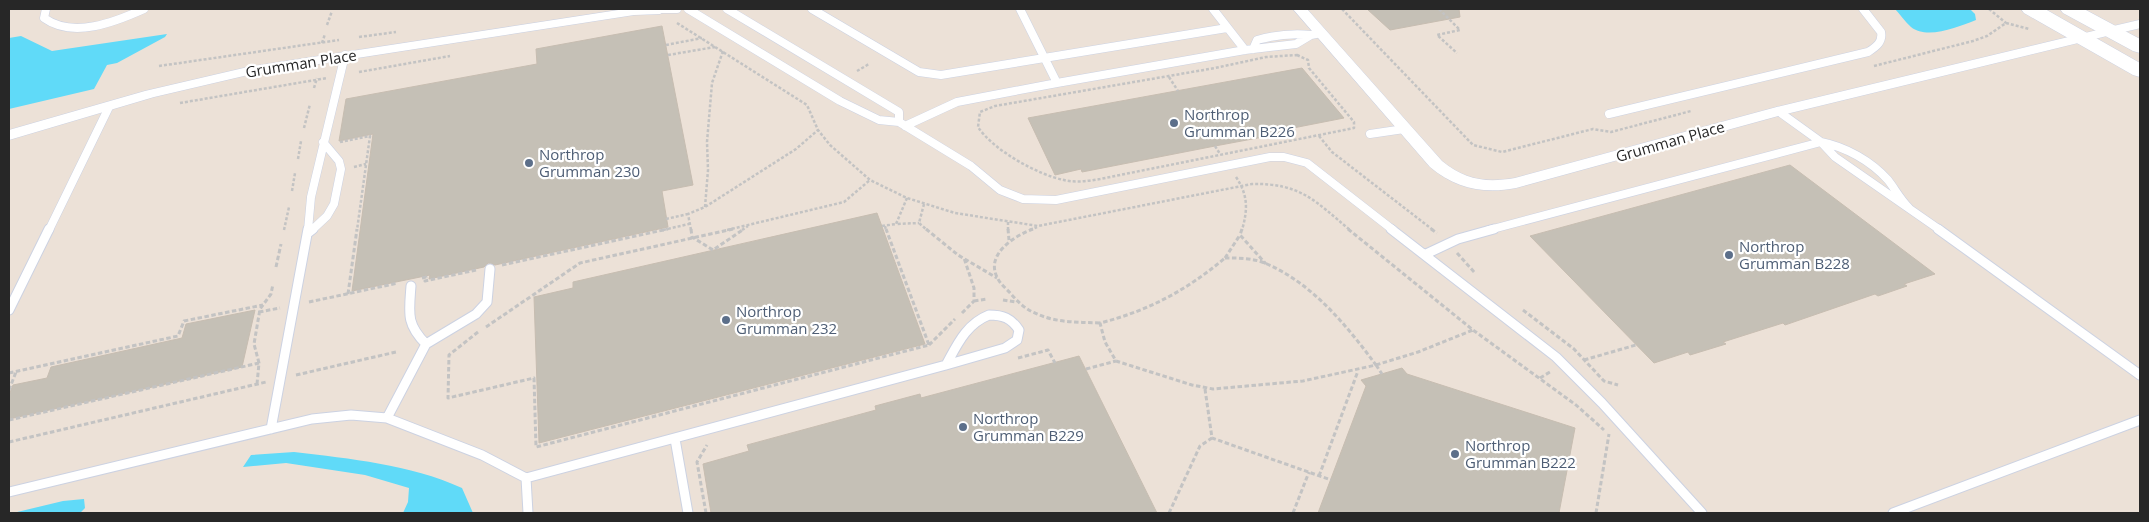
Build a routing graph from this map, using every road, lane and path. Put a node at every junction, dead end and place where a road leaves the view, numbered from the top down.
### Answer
1 (46, 9) edge
2 (144, 9) edge
3 (622, 9) edge
4 (657, 9) edge
5 (677, 9) edge
6 (688, 9) edge
7 (727, 9) edge
8 (812, 9) edge
9 (1020, 9) edge
10 (1213, 9) edge
11 (1300, 9) edge
12 (1439, 9) edge
13 (1863, 9) edge
14 (1989, 9) edge
15 (2031, 9) edge
16 (2070, 9) edge
17 (332, 11) dead end
18 (600, 17) junction
19 (671, 22) dead end
20 (2006, 23) dead end
21 (2140, 24) edge
22 (327, 25) dead end
23 (1227, 28) junction
24 (2110, 30) junction
25 (325, 34) dead end
26 (1316, 34) junction
27 (702, 38) junction
28 (2082, 38) junction
29 (339, 40) dead end
30 (322, 43) junction
31 (666, 45) dead end
32 (716, 46) junction
33 (2140, 47) edge
34 (1249, 50) junction
35 (723, 51) junction
36 (1457, 53) dead end
37 (345, 55) junction
38 (668, 55) dead end
39 (1045, 57) junction
40 (159, 66) dead end
41 (1164, 70) dead end
42 (2140, 72) edge
43 (319, 73) dead end
44 (1169, 77) junction
45 (328, 78) dead end
46 (317, 79) junction
47 (1057, 82) junction
48 (314, 88) dead end
49 (1178, 90) dead end
50 (176, 104) dead end
51 (310, 104) dead end
52 (109, 108) junction
53 (1778, 111) junction
54 (1609, 114) dead end
55 (902, 124) junction
56 (304, 128) dead end
57 (1404, 129) junction
58 (818, 130) junction
59 (1370, 134) dead end
60 (9, 135) edge
61 (1319, 136) junction
62 (301, 141) dead end
63 (323, 142) junction
64 (339, 142) dead end
65 (1821, 142) junction
66 (298, 159) dead end
67 (366, 164) junction
68 (348, 168) dead end
69 (295, 173) dead end
70 (870, 180) junction
71 (1242, 185) junction
72 (292, 191) dead end
73 (908, 198) junction
74 (924, 204) junction
75 (705, 207) junction
76 (288, 208) dead end
77 (1909, 208) junction
78 (688, 214) junction
79 (666, 219) dead end
80 (1008, 222) junction
81 (919, 223) junction
82 (751, 224) junction
83 (896, 224) junction
84 (1038, 226) junction
85 (284, 230) dead end
86 (308, 233) junction
87 (1240, 236) junction
88 (692, 237) junction
89 (1442, 237) dead end
90 (1009, 240) junction
91 (281, 244) dead end
92 (1426, 254) junction
93 (964, 258) junction
94 (1225, 258) junction
95 (1266, 264) junction
96 (276, 268) dead end
97 (490, 269) dead end
98 (997, 278) junction
99 (273, 284) dead end
100 (410, 286) dead end
101 (348, 294) dead end
102 (263, 305) junction
103 (281, 308) dead end
104 (9, 310) edge
105 (260, 312) junction
106 (1100, 323) junction
107 (1473, 330) junction
108 (426, 344) junction
109 (929, 345) junction
110 (1636, 345) dead end
111 (396, 352) dead end
112 (1009, 360) dead end
113 (1116, 361) junction
114 (1055, 362) dead end
115 (1575, 363) dead end
116 (259, 364) junction
117 (946, 365) junction
118 (1376, 365) junction
119 (1086, 369) dead end
120 (1555, 369) dead end
121 (1358, 370) junction
122 (16, 372) junction
123 (9, 373) edge
124 (1382, 374) dead end
125 (294, 375) dead end
126 (2140, 375) edge
127 (1540, 378) junction
128 (266, 382) dead end
129 (257, 384) junction
130 (1205, 389) junction
131 (9, 390) edge
132 (387, 418) junction
133 (9, 420) edge
134 (2140, 420) edge
135 (271, 429) junction
136 (1212, 438) junction
137 (675, 439) junction
138 (9, 442) edge
139 (711, 442) dead end
140 (1309, 472) junction
141 (1319, 476) junction
142 (526, 478) junction
143 (1331, 480) dead end
144 (9, 492) edge
145 (528, 513) edge
146 (688, 513) edge
147 (706, 513) edge
148 (1169, 513) edge
149 (1294, 513) edge
150 (1596, 513) edge
151 (1702, 513) edge
152 (1893, 513) edge

1 - 2 lane
3 - 18 street, Grumman Place
4 - 5 lane
4 - 18 street, Grumman Place
6 - 55 lane
7 - 55 lane
8 - 39 lane
9 - 39 lane
10 - 23 lane
11 - 26 street, Grumman Place
12 - 36 path
13 - 54 lane
14 - 20 path
15 - 28 main road
16 - 24 main road
17 - 22 path
18 - 37 street, Grumman Place
19 - 27 path
21 - 24 lane
23 - 34 lane
23 - 39 lane
24 - 28 street, Grumman Place
24 - 33 main road
25 - 30 path
26 - 34 lane
26 - 34 lane
26 - 57 street, Grumman Place
27 - 31 path
27 - 32 path
28 - 42 main road
28 - 53 street, Grumman Place
29 - 30 path
30 - 40 path
32 - 35 path
32 - 38 path
34 - 47 lane
35 - 58 path
35 - 75 path
37 - 52 street, Grumman Place
37 - 63 lane
39 - 47 lane
41 - 44 path
43 - 46 path
44 - 49 path
44 - 61 path
44 - 61 path
45 - 46 path
46 - 48 path
46 - 50 path
47 - 55 lane
51 - 56 path
52 - 60 street, Grumman Place
52 - 104 lane
53 - 57 street, Grumman Place
53 - 65 lane
55 - 92 lane
57 - 59 lane
58 - 70 path
58 - 75 path
61 - 89 path
62 - 66 path
63 - 86 lane
63 - 86 lane
64 - 67 path
65 - 77 lane
65 - 77 lane
65 - 92 lane
67 - 68 path
67 - 101 path
69 - 72 path
70 - 73 path
70 - 82 path
71 - 84 path
71 - 87 path
71 - 107 path
73 - 74 path
73 - 83 path
74 - 80 path
74 - 81 path
75 - 78 path
76 - 85 path
77 - 126 lane
78 - 79 path
78 - 88 path
80 - 84 path
80 - 90 path
81 - 83 path
81 - 93 path
82 - 88 path
82 - 88 path
83 - 109 path
84 - 90 path
86 - 135 lane
87 - 94 path
87 - 95 path
88 - 109 path
90 - 98 path
91 - 96 path
92 - 151 lane
93 - 98 path
93 - 109 path
94 - 95 path
94 - 106 path
95 - 118 path
97 - 108 lane
98 - 106 path
99 - 102 path
100 - 108 lane
102 - 105 path
102 - 122 path
103 - 105 path
105 - 116 path
106 - 113 path
107 - 118 path
107 - 127 path
108 - 132 lane
110 - 115 path
111 - 125 path
112 - 114 path
113 - 119 path
113 - 130 path
116 - 129 path
116 - 133 path
117 - 117 lane
117 - 137 lane
118 - 121 path
118 - 124 path
120 - 127 path
121 - 130 path
121 - 141 path
122 - 123 path
122 - 131 path
127 - 150 path
128 - 129 path
129 - 138 path
130 - 136 path
132 - 135 lane
132 - 142 lane
134 - 152 lane
135 - 144 lane
136 - 140 path
136 - 148 path
137 - 142 lane
137 - 146 lane
139 - 147 path
140 - 141 path
140 - 149 path
141 - 143 path
142 - 145 lane

